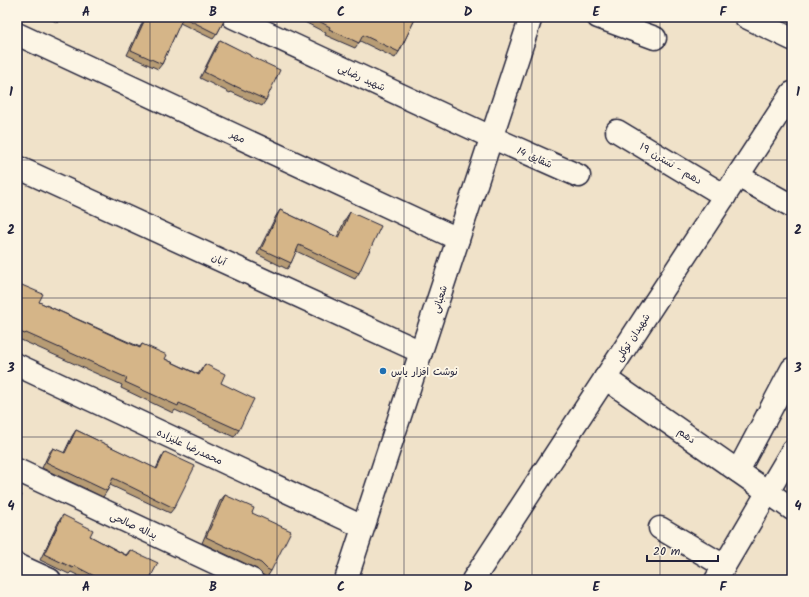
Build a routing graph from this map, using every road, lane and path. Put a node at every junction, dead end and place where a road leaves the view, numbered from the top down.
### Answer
1 (233, 17) edge
2 (531, 17) edge
3 (598, 17) edge
4 (746, 17) edge
5 (17, 34) edge
6 (654, 38) dead end
7 (792, 39) edge
8 (792, 94) edge
9 (617, 131) dead end
10 (492, 137) junction
11 (17, 167) edge
12 (578, 176) dead end
13 (738, 176) junction
14 (725, 196) junction
15 (792, 206) edge
16 (458, 239) junction
17 (421, 352) junction
18 (17, 365) edge
19 (792, 369) edge
20 (606, 378) junction
21 (792, 451) edge
22 (17, 470) edge
23 (738, 471) junction
24 (768, 492) junction
25 (792, 508) edge
26 (363, 527) junction
27 (660, 528) dead end
28 (17, 565) edge
29 (720, 573) edge
30 (50, 580) edge
31 (252, 580) edge
32 (346, 580) edge
33 (473, 580) edge

1 - 10 street, شهید رضایی
2 - 10 street, شعبانی
3 - 6 street
4 - 7 street
5 - 16 street, مهر
8 - 13 street, شهیدان توکلی
9 - 14 street, دهم - نسترن ۱۹
10 - 12 street, شقایق 14
10 - 16 street, شعبانی
11 - 17 street, آبان
13 - 14 street, شهیدان توکلی
13 - 15 street
14 - 20 street, شهیدان توکلی
16 - 17 street, شعبانی
17 - 26 street, شعبانی
18 - 26 street, محمدرضا علیزاده
19 - 23 street
20 - 23 street, دهم
20 - 33 street, شهیدان توکلی
21 - 24 street
22 - 31 street, یداله صالحی
23 - 24 street, دهم
24 - 25 street, دهم
24 - 29 street
26 - 32 street, شعبانی
27 - 29 street
28 - 30 street

